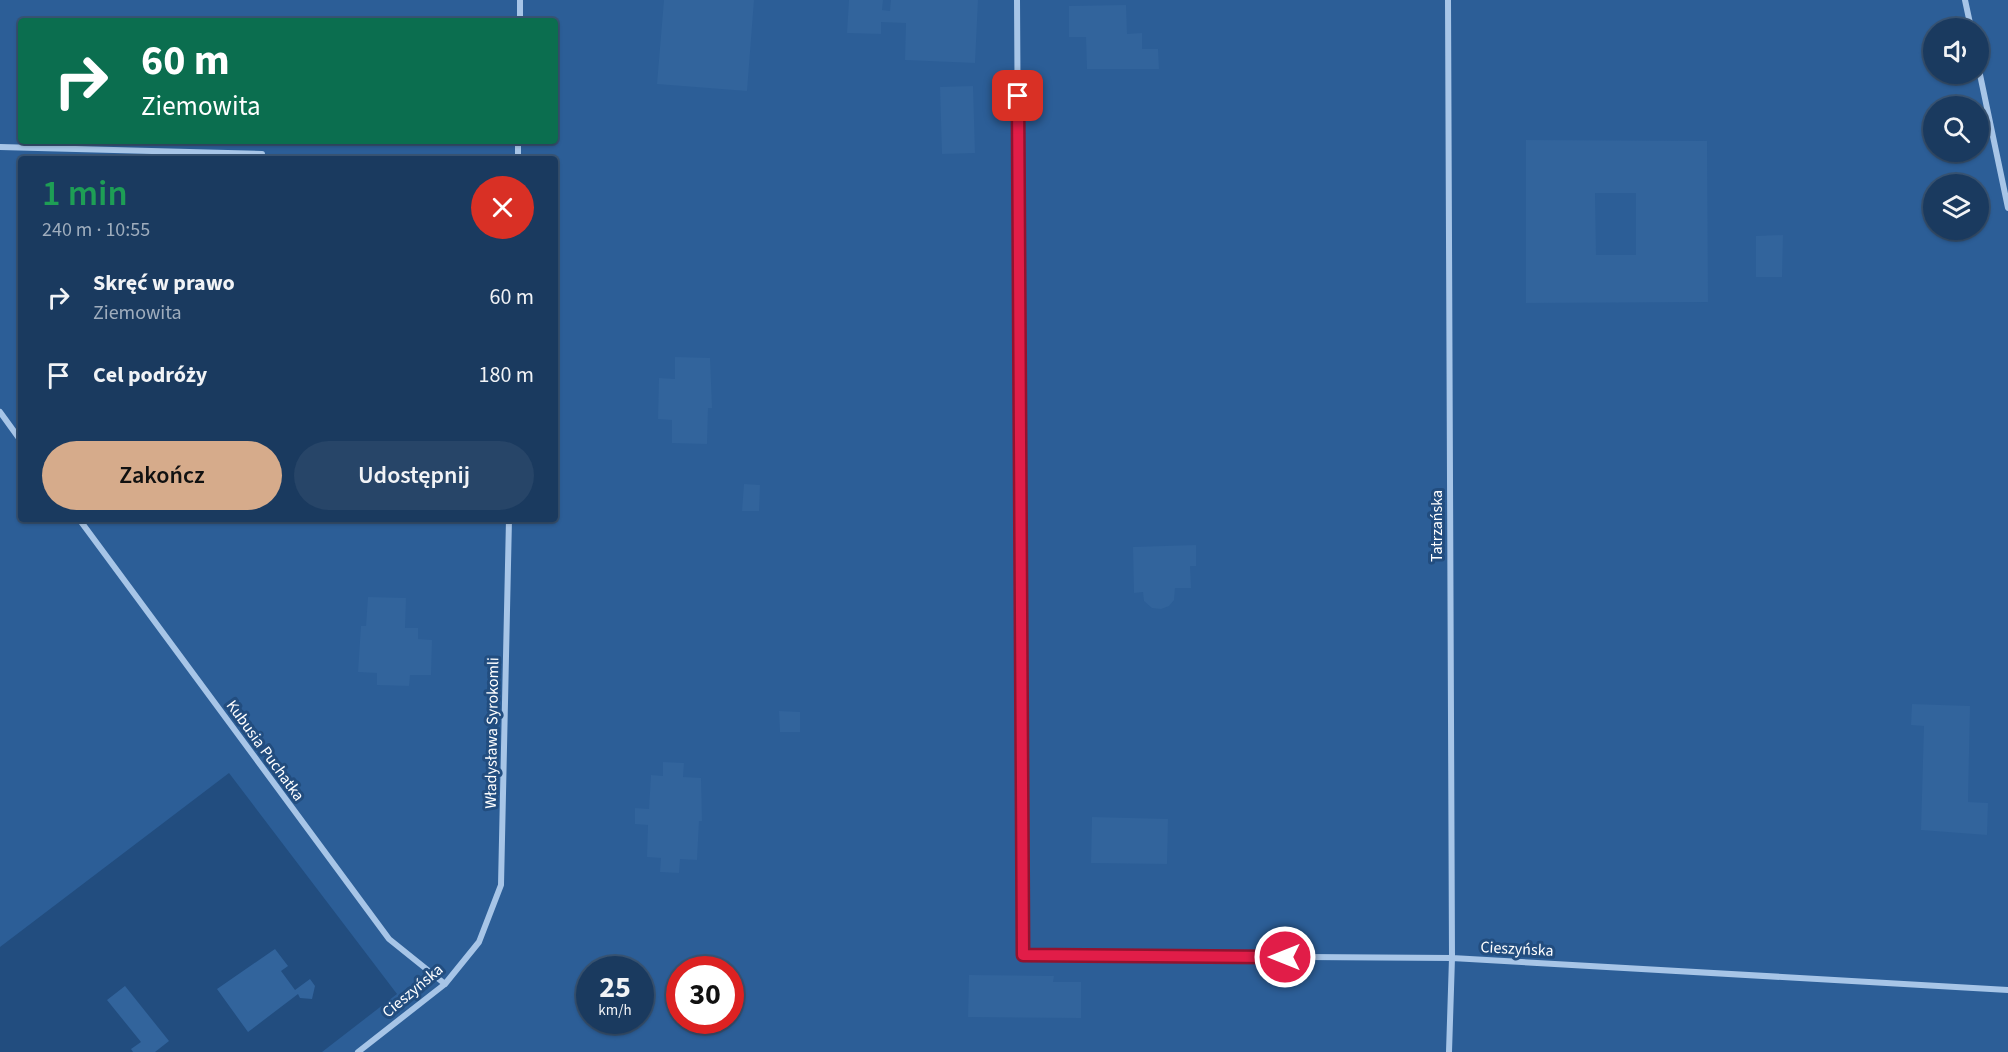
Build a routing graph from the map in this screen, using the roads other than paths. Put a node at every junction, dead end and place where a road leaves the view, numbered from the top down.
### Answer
1 (520, 0) edge
2 (1017, 0) edge
3 (1448, 0) edge
4 (1965, 0) edge
5 (520, 18) edge
6 (1969, 18) edge
7 (1982, 84) edge
8 (0, 147) edge
9 (262, 154) dead end
10 (2008, 208) edge
11 (0, 412) edge
12 (18, 437) edge
13 (81, 522) edge
14 (510, 522) edge
15 (479, 942) joint
16 (1452, 958) junction
17 (445, 984) junction
18 (2008, 990) edge
19 (358, 1052) edge
20 (1449, 1052) edge

1 - 5 street
2 - 16 street, Cieszyńska
3 - 16 street, Tatrzańska
4 - 6 street
7 - 10 street
8 - 9 street
11 - 12 street
13 - 17 street, Kubusia Puchatka
14 - 15 street, Władysława Syrokomli
15 - 17 street, Cieszyńska
16 - 18 street, Cieszyńska
16 - 20 street, Tatrzańska
17 - 19 street, Cieszyńska

